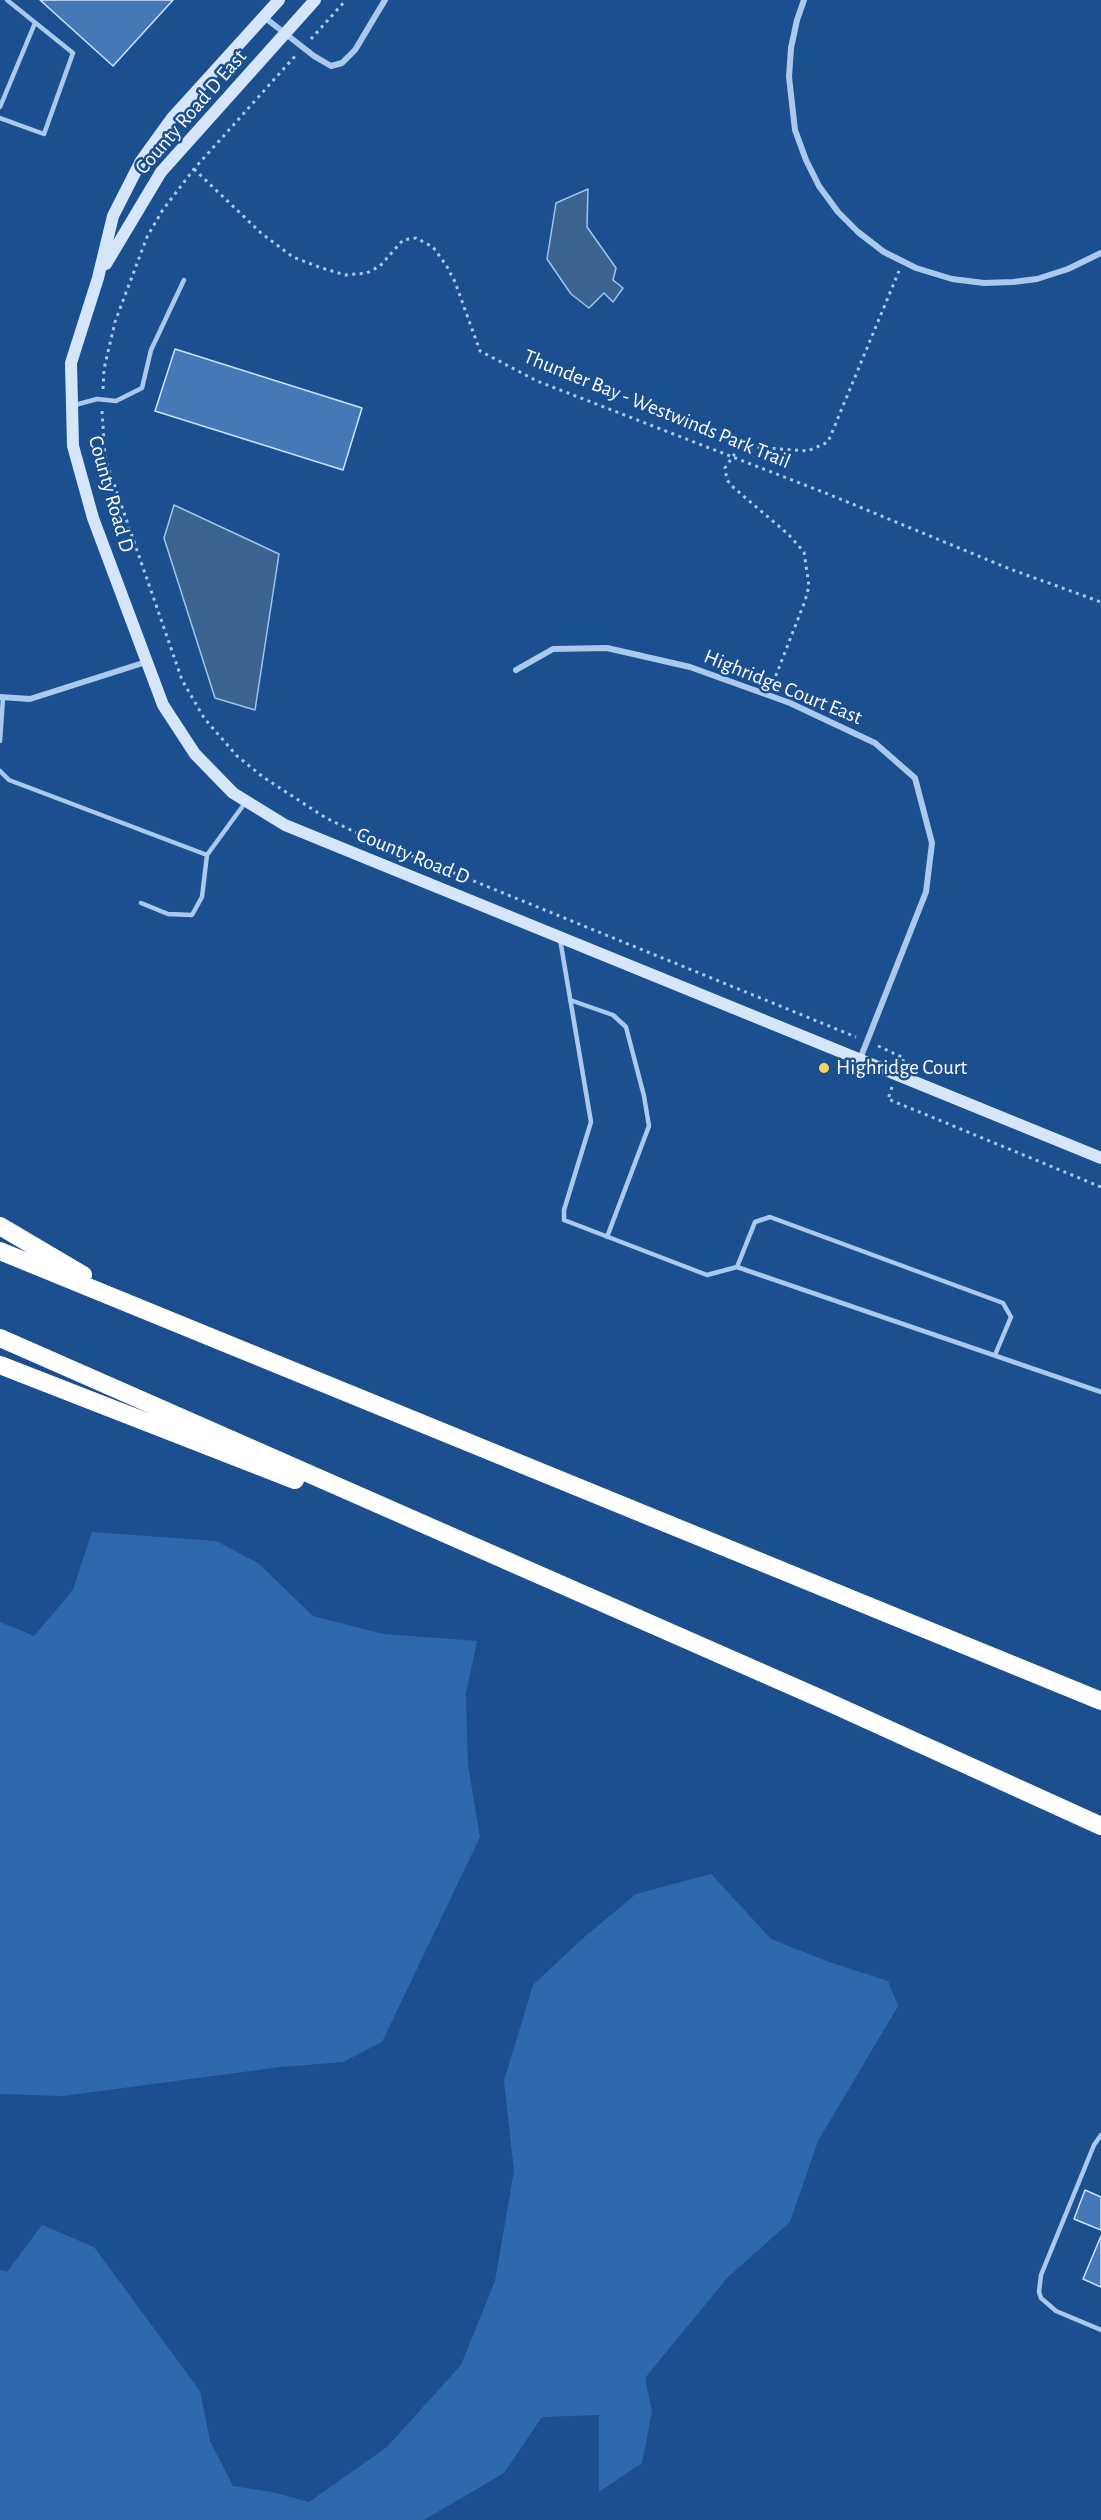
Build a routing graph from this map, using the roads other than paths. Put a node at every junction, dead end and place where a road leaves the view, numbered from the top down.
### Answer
1 (7, 0) edge
2 (279, 0) edge
3 (315, 0) edge
4 (385, 0) edge
5 (804, 0) edge
6 (264, 17) junction
7 (35, 24) junction
8 (285, 33) junction
9 (0, 107) edge
10 (0, 118) edge
11 (1101, 253) edge
12 (98, 278) junction
13 (184, 280) dead end
14 (72, 406) junction
15 (147, 662) junction
16 (516, 670) dead end
17 (2, 697) edge
18 (0, 741) edge
19 (0, 771) edge
20 (246, 801) junction
21 (207, 855) junction
22 (141, 903) dead end
23 (559, 937) junction
24 (570, 1000) junction
25 (860, 1060) junction
26 (1101, 1158) edge
27 (0, 1226) edge
28 (607, 1237) junction
29 (0, 1251) edge
30 (737, 1267) junction
31 (120, 1299) junction
32 (0, 1338) edge
33 (995, 1355) junction
34 (0, 1365) edge
35 (1101, 1392) edge
36 (542, 1576) junction
37 (1101, 1701) edge
38 (1101, 1826) edge
39 (1101, 2135) edge
40 (1101, 2330) edge

1 - 7 lane
2 - 6 street, County Road D East
3 - 8 street, County Road D East
4 - 8 street
5 - 11 street
6 - 8 street
6 - 12 street, County Road D East
7 - 9 lane
7 - 10 lane
8 - 12 street, County Road D East
12 - 14 street, County Road D
13 - 14 lane
14 - 15 street, County Road D
15 - 17 street
15 - 20 street, County Road D
16 - 25 street, Highridge Court East
17 - 18 lane
19 - 21 lane
20 - 21 lane
20 - 23 street, County Road D
21 - 22 lane
23 - 24 lane
23 - 25 street, County Road D
24 - 28 lane
24 - 28 lane
25 - 26 street, County Road D
27 - 31 highway
28 - 30 lane
29 - 31 highway
30 - 33 lane
30 - 33 lane
31 - 37 highway
32 - 36 highway
33 - 35 lane
34 - 36 highway
36 - 38 highway
39 - 40 lane

